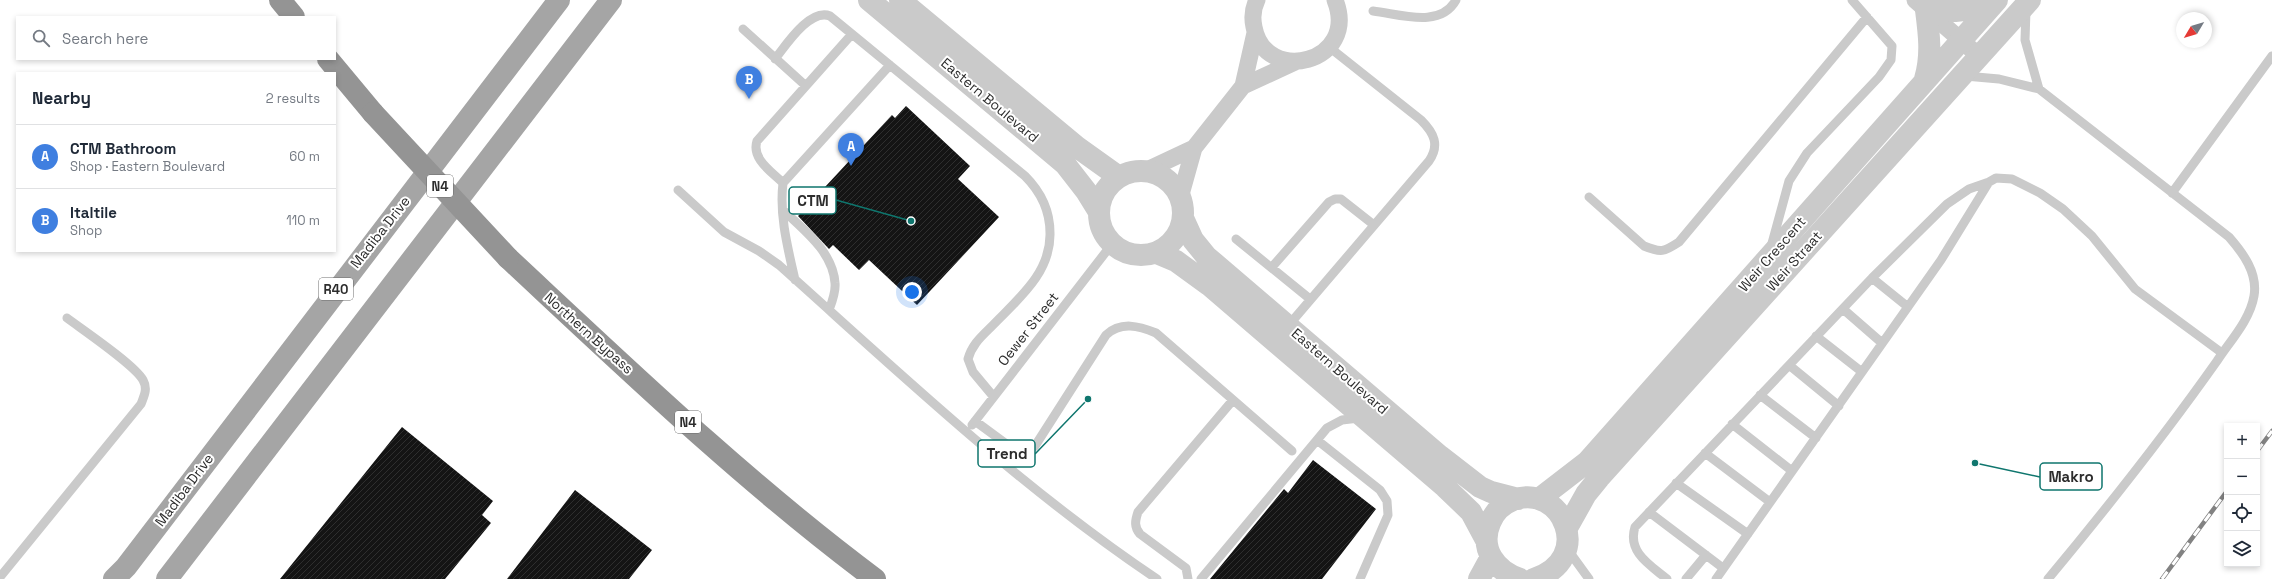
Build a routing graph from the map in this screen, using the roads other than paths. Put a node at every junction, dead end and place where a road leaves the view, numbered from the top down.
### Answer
1 (280, 0) edge
2 (559, 0) edge
3 (611, 0) edge
4 (869, 0) edge
5 (900, 0) edge
6 (1257, 0) edge
7 (1335, 0) edge
8 (1456, 0) edge
9 (1852, 0) edge
10 (2028, 2) edge
11 (1994, 4) edge
12 (1921, 5) edge
13 (1373, 10) dead end
14 (293, 16) edge
15 (1867, 18) junction
16 (744, 29) dead end
17 (1255, 33) junction
18 (852, 34) junction
19 (1960, 40) junction
20 (1329, 47) junction
21 (1979, 56) junction
22 (2272, 56) edge
23 (775, 58) junction
24 (329, 60) edge
25 (1295, 62) junction
26 (890, 65) junction
27 (1962, 75) junction
28 (1925, 79) junction
29 (806, 86) junction
30 (1243, 86) junction
31 (2039, 89) junction
32 (1194, 148) junction
33 (1145, 171) junction
34 (1119, 177) junction
35 (1989, 182) junction
36 (783, 183) junction
37 (678, 190) dead end
38 (2172, 193) junction
39 (1589, 197) dead end
40 (1181, 208) junction
41 (783, 210) junction
42 (1099, 212) junction
43 (1374, 225) junction
44 (1236, 239) dead end
45 (1112, 244) junction
46 (1157, 252) junction
47 (1768, 260) junction
48 (1272, 267) junction
49 (1872, 278) junction
50 (795, 280) junction
51 (1310, 299) junction
52 (1908, 307) junction
53 (1843, 309) junction
54 (830, 310) junction
55 (66, 318) dead end
56 (1288, 326) junction
57 (1816, 336) junction
58 (1882, 343) junction
59 (2222, 353) junction
60 (1789, 365) junction
61 (1862, 372) junction
62 (1760, 395) junction
63 (994, 396) junction
64 (1233, 400) junction
65 (1838, 406) junction
66 (1365, 418) junction
67 (975, 421) junction
68 (1732, 424) junction
69 (967, 433) junction
70 (1816, 438) junction
71 (1316, 440) junction
72 (1292, 451) dead end
73 (1705, 453) junction
74 (1792, 471) junction
75 (1676, 483) junction
76 (1528, 499) junction
77 (1770, 502) junction
78 (1649, 512) junction
79 (1748, 534) junction
80 (1567, 539) junction
81 (1488, 548) junction
82 (1706, 555) junction
83 (1723, 568) junction
84 (0, 577) edge
85 (1543, 578) edge
86 (114, 579) edge
87 (167, 579) edge
88 (875, 579) edge
89 (1157, 579) edge
90 (1188, 579) edge
91 (1201, 579) edge
92 (1360, 579) edge
93 (1479, 579) edge
94 (1520, 579) edge
95 (1589, 579) edge
96 (1667, 579) edge
97 (1686, 579) edge
98 (1716, 579) edge
99 (2048, 579) edge

1 - 14 highway
2 - 86 main road, Madiba Drive / R40
3 - 87 main road
4 - 42 street, Eastern Boulevard
5 - 34 street, Eastern Boulevard
6 - 17 street
7 - 20 street
8 - 13 lane
9 - 15 lane
10 - 21 street, Weir Straat
10 - 31 lane
11 - 12 street
11 - 19 street, Weir Crescent
12 - 19 street
12 - 28 street
15 - 39 lane
15 - 47 lane
16 - 23 lane
17 - 25 street
17 - 30 street
18 - 23 lane
18 - 26 lane
18 - 29 lane
19 - 21 street
19 - 28 street, Weir Crescent
20 - 25 street
20 - 43 lane
21 - 27 street, Weir Straat
22 - 38 lane
23 - 29 lane
24 - 88 highway, Northern Bypass / N4, bridge
25 - 30 street
26 - 36 lane
26 - 63 lane
27 - 31 lane
27 - 80 street, Weir Straat
28 - 47 street, Weir Crescent
29 - 36 lane
30 - 32 street
31 - 38 lane
32 - 33 street
32 - 40 street
33 - 34 street, Eastern Boulevard
33 - 40 street, Eastern Boulevard
34 - 42 street, Eastern Boulevard
35 - 49 lane
35 - 52 lane
35 - 59 lane
36 - 41 lane
37 - 50 lane
38 - 59 lane
40 - 46 street, Eastern Boulevard
40 - 56 street, Eastern Boulevard
41 - 50 lane
41 - 54 lane
42 - 45 street, Eastern Boulevard
43 - 48 lane
43 - 51 lane
44 - 48 lane
45 - 46 street, Eastern Boulevard
45 - 63 lane, Oewer Street
46 - 66 street, Eastern Boulevard
47 - 76 street, Weir Crescent
48 - 51 lane
49 - 52 lane
49 - 53 lane
50 - 54 lane
51 - 56 lane
52 - 58 lane
53 - 57 lane
53 - 58 lane
54 - 69 lane
55 - 84 lane
56 - 76 street, Eastern Boulevard
57 - 60 lane
57 - 61 lane
58 - 61 lane
59 - 99 lane
60 - 62 lane
60 - 65 lane
61 - 65 lane
62 - 68 lane
62 - 70 lane
63 - 67 lane, Oewer Street
64 - 67 lane
64 - 72 lane
64 - 90 lane
65 - 70 lane
66 - 71 lane
66 - 81 street, Eastern Boulevard
67 - 69 lane, Oewer Street
68 - 73 lane
68 - 74 lane
69 - 89 lane
70 - 74 lane
71 - 91 lane
71 - 92 lane
73 - 75 lane
73 - 77 lane
74 - 77 lane
75 - 78 lane
75 - 79 lane
76 - 80 street, Eastern Boulevard
76 - 81 street, Weir Crescent
77 - 79 lane
78 - 82 lane
78 - 96 lane
79 - 83 lane
80 - 85 street, Weir Straat
80 - 95 lane
81 - 93 street, Weir Crescent
81 - 94 street, Eastern Boulevard
82 - 83 lane
82 - 97 lane
83 - 98 lane

